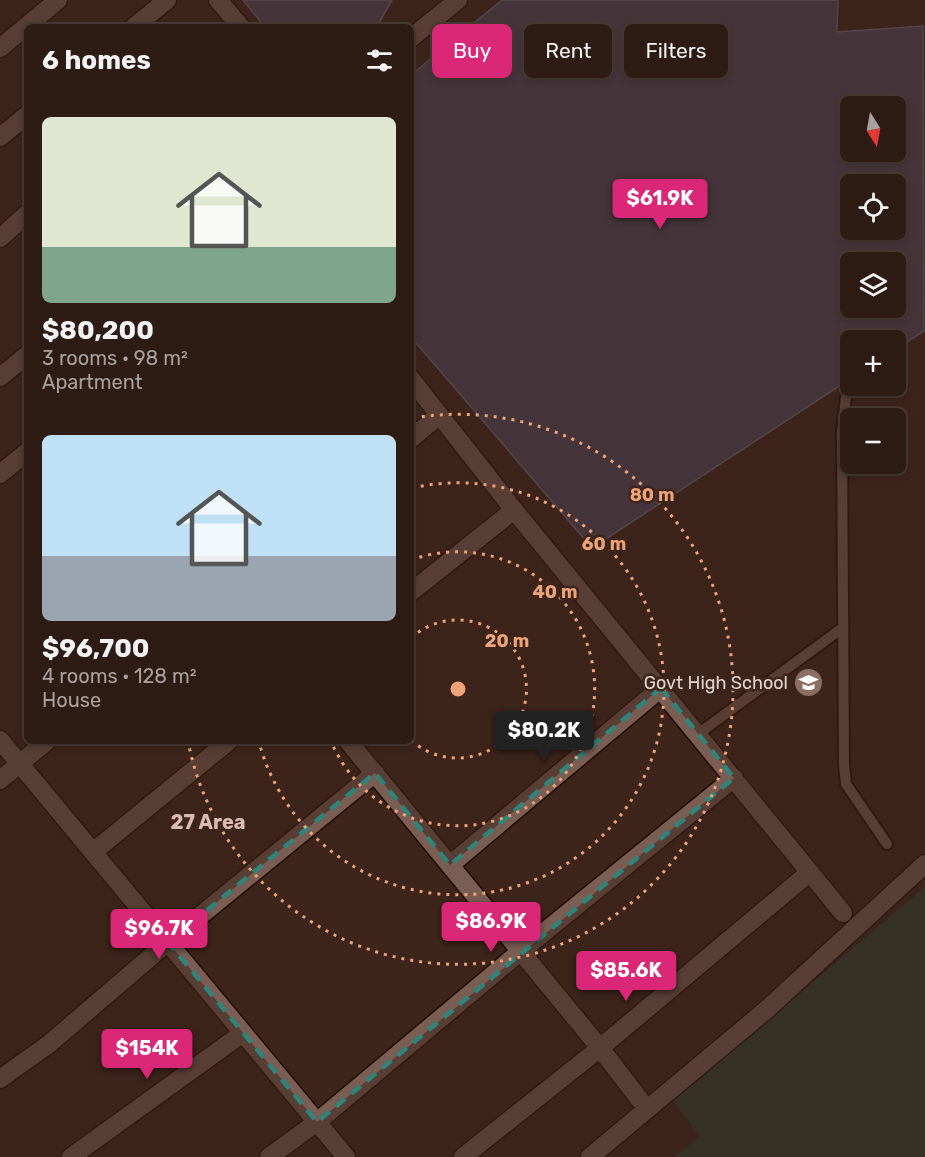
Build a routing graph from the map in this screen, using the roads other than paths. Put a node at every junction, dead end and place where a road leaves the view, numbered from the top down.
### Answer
1 (58, 0) edge
2 (167, 0) edge
3 (218, 0) edge
4 (458, 0) edge
5 (29, 24) edge
6 (138, 24) edge
7 (238, 24) edge
8 (24, 28) edge
9 (414, 36) edge
10 (0, 48) edge
11 (24, 117) edge
12 (0, 137) edge
13 (24, 216) edge
14 (4, 227) edge
15 (24, 357) edge
16 (0, 377) edge
17 (414, 383) edge
18 (846, 396) edge
19 (440, 415) junction
20 (414, 437) edge
21 (24, 454) edge
22 (0, 474) edge
23 (514, 510) junction
24 (414, 590) edge
25 (841, 629) junction
26 (661, 688) junction
27 (698, 734) junction
28 (0, 740) edge
29 (43, 744) edge
30 (225, 744) edge
31 (351, 744) edge
32 (20, 764) junction
33 (375, 773) junction
34 (734, 778) junction
35 (0, 780) edge
36 (887, 844) dead end
37 (93, 852) junction
38 (925, 864) edge
39 (450, 865) junction
40 (810, 872) junction
41 (843, 913) dead end
42 (168, 942) junction
43 (521, 951) junction
44 (243, 1033) junction
45 (600, 1048) junction
46 (0, 1079) edge
47 (640, 1100) dead end
48 (317, 1122) junction
49 (71, 1157) edge
50 (269, 1157) edge
51 (346, 1157) edge
52 (463, 1157) edge
53 (590, 1157) edge

1 - 5 street
2 - 6 street
3 - 7 street
4 - 9 street
8 - 10 street
11 - 12 street
13 - 14 street
15 - 16 street
17 - 19 street
18 - 25 lane
19 - 20 street
19 - 23 street
21 - 22 street
23 - 24 street
23 - 26 street
25 - 27 lane
25 - 36 lane
26 - 27 street
26 - 39 street
27 - 34 street
28 - 32 street
29 - 32 street
30 - 37 street
31 - 33 street
32 - 35 street
32 - 37 street
33 - 39 street
33 - 42 street
34 - 40 street
34 - 43 street
37 - 42 street
38 - 53 street
39 - 43 street
40 - 41 street
40 - 45 street
42 - 44 street
42 - 46 street
43 - 45 street
43 - 48 street
44 - 48 street
44 - 49 street
45 - 47 street
45 - 52 street
48 - 50 street
48 - 51 street

